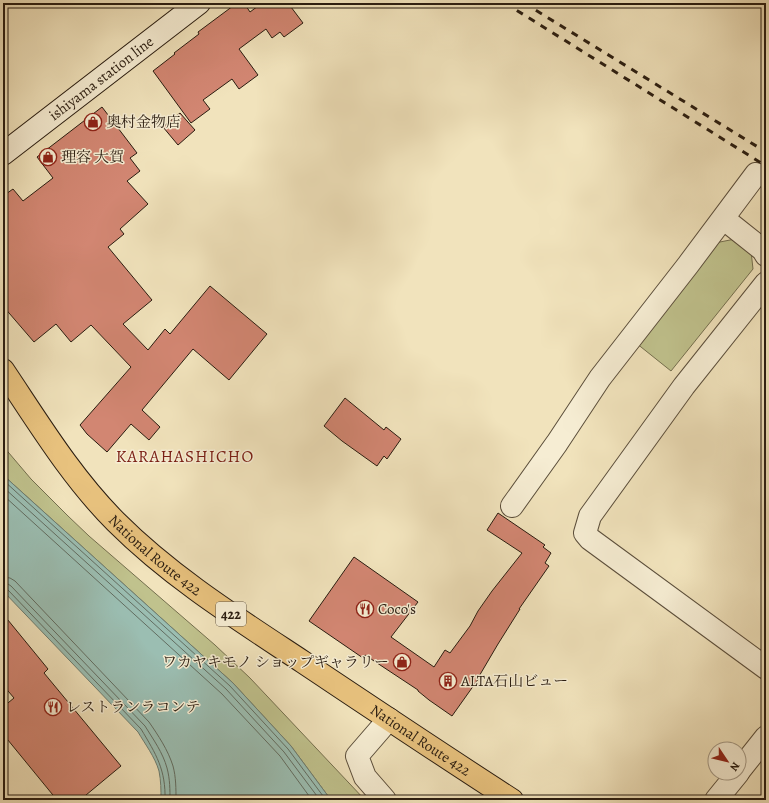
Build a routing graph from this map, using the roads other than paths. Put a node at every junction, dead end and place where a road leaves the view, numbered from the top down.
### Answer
1 (199, 3) edge
2 (3, 154) edge
3 (756, 174) dead end
4 (724, 219) junction
5 (766, 255) edge
6 (766, 283) edge
7 (3, 370) edge
8 (512, 506) dead end
9 (766, 668) edge
10 (389, 719) junction
11 (766, 737) edge
12 (747, 761) edge
13 (731, 781) edge
14 (385, 800) edge
15 (512, 800) edge
16 (716, 800) edge

1 - 2 street, ishiyama station line
3 - 4 street
4 - 5 street
4 - 8 street
6 - 9 street
7 - 10 highway, National Route 422 / 422
10 - 14 street
10 - 15 highway, National Route 422 / 422
11 - 12 street
13 - 16 street

